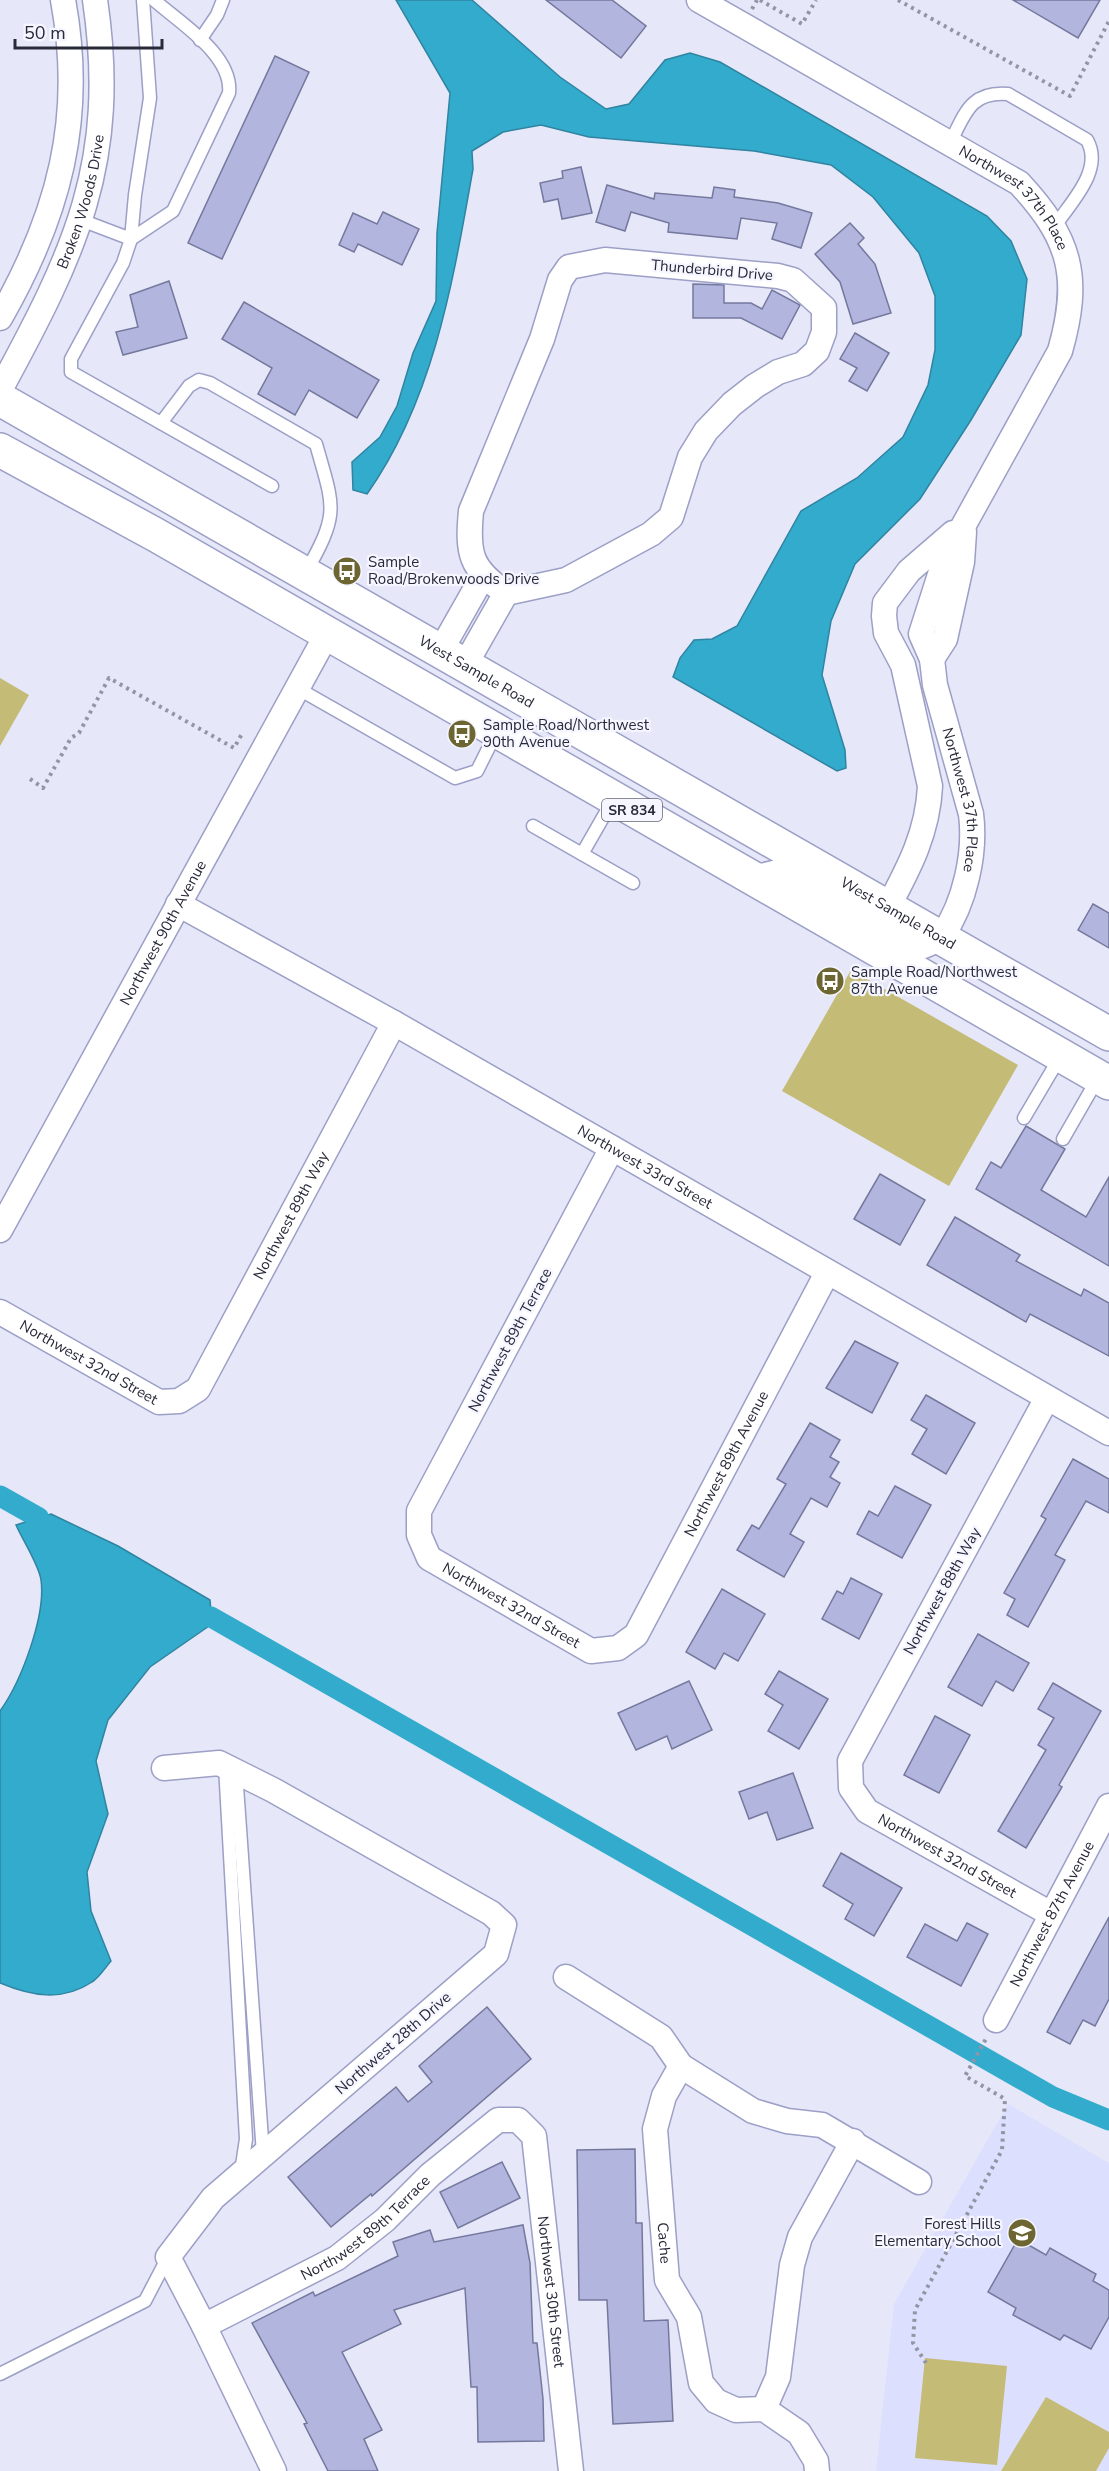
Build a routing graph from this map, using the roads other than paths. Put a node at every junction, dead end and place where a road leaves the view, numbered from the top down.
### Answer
1 (64, 0) edge
2 (95, 0) edge
3 (143, 0) edge
4 (154, 0) edge
5 (223, 0) edge
6 (699, 0) edge
7 (200, 40) junction
8 (950, 143) junction
9 (51, 209) junction
10 (81, 220) junction
11 (1055, 226) junction
12 (131, 239) junction
13 (0, 318) edge
14 (0, 390) edge
15 (0, 399) edge
16 (161, 423) junction
17 (0, 450) edge
18 (272, 486) dead end
19 (78, 492) junction
20 (964, 524) junction
21 (305, 573) junction
22 (483, 576) junction
23 (506, 593) junction
24 (327, 634) junction
25 (453, 658) junction
26 (932, 659) junction
27 (903, 665) junction
28 (297, 687) junction
29 (579, 731) junction
30 (497, 732) junction
31 (613, 799) junction
32 (533, 826) dead end
33 (582, 854) junction
34 (752, 879) junction
35 (633, 883) dead end
36 (178, 904) junction
37 (888, 907) junction
38 (941, 938) junction
39 (394, 1023) junction
40 (1109, 1034) edge
41 (1060, 1056) junction
42 (1104, 1080) edge
43 (1024, 1118) dead end
44 (1063, 1139) dead end
45 (612, 1148) junction
46 (0, 1230) edge
47 (827, 1273) junction
48 (0, 1312) edge
49 (1047, 1398) junction
50 (179, 1401) joint
51 (1109, 1433) edge
52 (420, 1535) joint
53 (618, 1648) joint
54 (164, 1768) dead end
55 (231, 1769) junction
56 (851, 1788) joint
57 (1109, 1806) edge
58 (1051, 1914) junction
59 (566, 1977) dead end
60 (992, 2027) road end
61 (681, 2066) junction
62 (518, 2120) joint
63 (853, 2141) junction
64 (263, 2156) junction
65 (240, 2175) junction
66 (919, 2182) dead end
67 (168, 2257) junction
68 (204, 2326) junction
69 (0, 2374) edge
70 (764, 2409) junction
71 (273, 2471) edge
72 (571, 2471) edge
73 (817, 2471) edge

1 - 9 street, Broken Woods Drive
2 - 10 street, Broken Woods Drive
3 - 12 lane
4 - 7 lane
5 - 7 lane
6 - 8 street, Northwest 37th Place
7 - 12 lane
8 - 11 street, Northwest 37th Place
8 - 11 lane
9 - 10 street
9 - 13 street, Broken Woods Drive
10 - 12 lane
10 - 14 street, Broken Woods Drive
11 - 20 street, Northwest 37th Place
12 - 16 lane
15 - 21 main road, West Sample Road / SR 834
16 - 18 lane
16 - 21 lane
17 - 19 main road, SR 834
19 - 21 main road
19 - 24 main road, SR 834
20 - 26 street, Northwest 37th Place
20 - 27 street, Northwest 37th Place
21 - 25 main road, West Sample Road / SR 834
22 - 23 street, Thunderbird Drive
22 - 23 street, Thunderbird Drive
22 - 25 street
23 - 25 street
24 - 28 street, Northwest 90th Avenue
24 - 29 main road
24 - 30 main road, SR 834
25 - 29 main road, West Sample Road / SR 834
26 - 27 street
26 - 38 street, Northwest 37th Place
27 - 37 street, Northwest 37th Place
28 - 30 lane
28 - 36 street, Northwest 90th Avenue
29 - 37 main road, West Sample Road / SR 834
30 - 31 main road, SR 834
31 - 33 lane
31 - 34 main road, SR 834
32 - 33 lane
33 - 35 lane
34 - 38 street
34 - 41 main road, SR 834
36 - 39 street, Northwest 33rd Street
36 - 46 street, Northwest 90th Avenue
37 - 38 main road, West Sample Road / SR 834
38 - 40 main road, West Sample Road / SR 834
39 - 45 street, Northwest 33rd Street
39 - 50 street, Northwest 89th Way
41 - 42 main road, SR 834
41 - 43 lane
42 - 44 lane
45 - 47 street, Northwest 33rd Street
45 - 52 street, Northwest 89th Terrace
47 - 49 street, Northwest 33rd Street
47 - 53 street, Northwest 89th Avenue
48 - 50 street, Northwest 32nd Street
49 - 51 street, Northwest 33rd Street
49 - 56 street, Northwest 88th Way
52 - 53 street, Northwest 32nd Street
54 - 55 street, Northwest 28th Drive
55 - 64 lane
55 - 64 street, Northwest 28th Drive
55 - 65 lane
56 - 58 street, Northwest 32nd Street
57 - 58 street, Northwest 87th Avenue
58 - 60 street, Northwest 87th Avenue
59 - 61 street
61 - 63 street
61 - 70 street, Cache
62 - 68 street, Northwest 89th Terrace
62 - 72 street, Northwest 30th Street
63 - 66 street
63 - 70 street
64 - 65 street, Northwest 28th Drive
65 - 67 street, Northwest 28th Drive
67 - 68 street
67 - 69 lane
68 - 71 street
70 - 73 street

